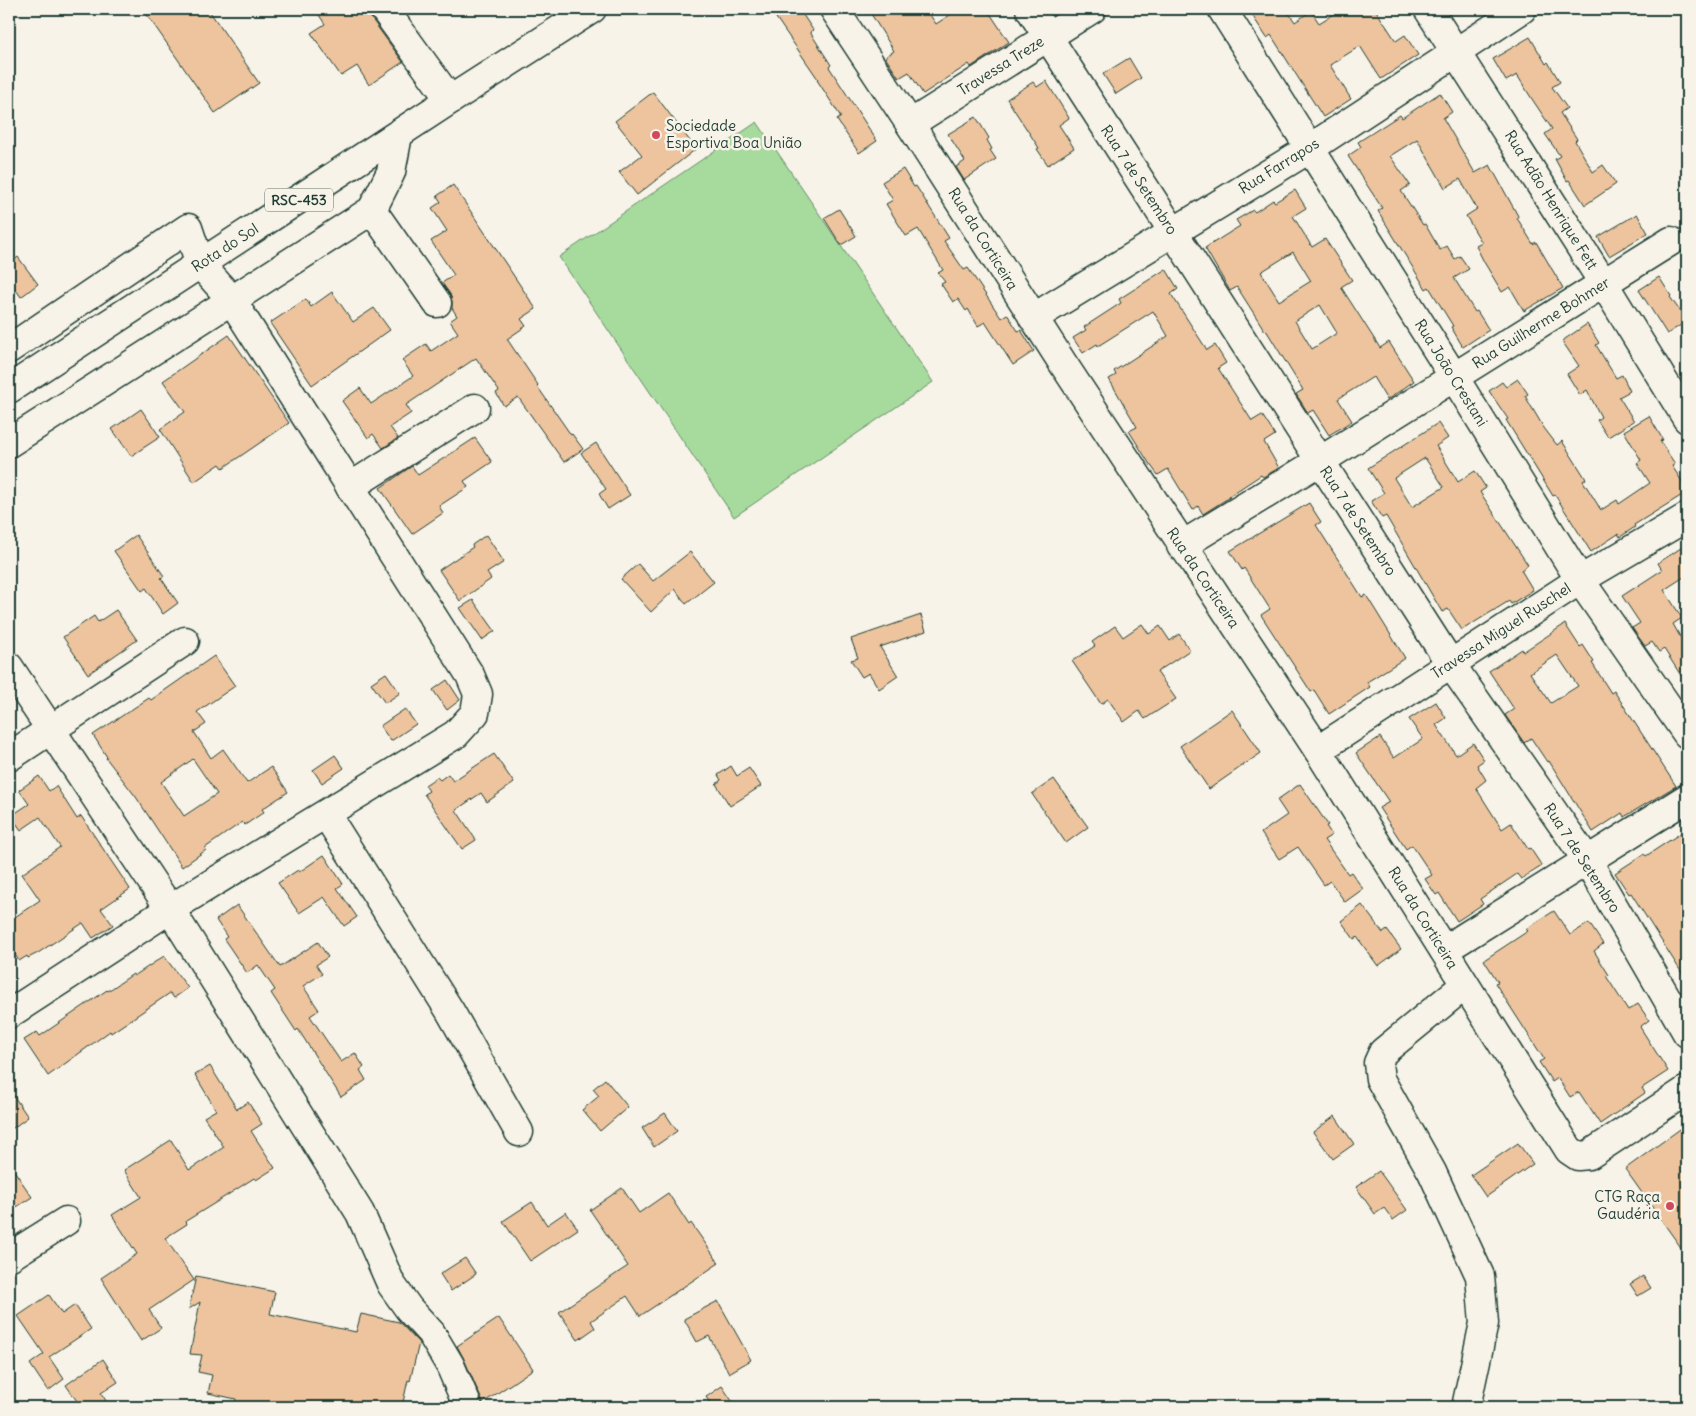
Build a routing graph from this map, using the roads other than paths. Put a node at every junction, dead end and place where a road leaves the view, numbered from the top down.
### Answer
1 (384, 9) edge
2 (592, 9) edge
3 (834, 9) edge
4 (1030, 9) edge
5 (1092, 9) edge
6 (1222, 9) edge
7 (1428, 9) edge
8 (1522, 9) edge
9 (1047, 37) junction
10 (1456, 51) junction
11 (450, 100) junction
12 (910, 124) junction
13 (398, 135) junction
14 (1309, 149) junction
15 (372, 210) junction
16 (1172, 232) junction
17 (1671, 241) dead end
18 (200, 264) junction
19 (1604, 284) junction
20 (231, 300) junction
21 (437, 303) dead end
22 (1033, 318) junction
23 (9, 348) edge
24 (1454, 377) junction
25 (9, 389) edge
26 (475, 408) dead end
27 (1687, 418) edge
28 (9, 442) edge
29 (1320, 461) junction
30 (350, 487) junction
31 (1687, 517) edge
32 (1182, 546) junction
33 (1580, 580) junction
34 (185, 641) dead end
35 (1450, 663) junction
36 (9, 667) edge
37 (51, 729) junction
38 (1687, 734) edge
39 (1318, 750) junction
40 (9, 757) edge
41 (1687, 798) edge
42 (326, 814) junction
43 (1587, 860) junction
44 (170, 909) junction
45 (1444, 950) junction
46 (1465, 985) junction
47 (9, 1014) edge
48 (1687, 1033) edge
49 (1687, 1090) edge
50 (519, 1132) dead end
51 (66, 1221) dead end
52 (9, 1257) edge
53 (468, 1407) edge
54 (1466, 1407) edge

1 - 11 main road
2 - 11 main road, Rota do Sol / RSC-453
3 - 12 main road, Rua da Corticeira
4 - 9 main road, Rua 7 de Setembro
5 - 9 main road, Travessa Treze
6 - 14 main road, Rua João Crestani
7 - 10 main road, Rua Adão Henrique Fett
8 - 10 main road, Rua Farrapos
9 - 12 main road, Travessa Treze
9 - 16 main road, Rua 7 de Setembro
10 - 14 main road, Rua Farrapos
10 - 19 main road, Rua Adão Henrique Fett
11 - 13 main road, Rota do Sol / RSC-453
12 - 22 main road, Rua da Corticeira
13 - 15 main road
13 - 18 main road, Rota do Sol / RSC-453
14 - 16 main road, Rua Farrapos
14 - 24 main road, Rua João Crestani
15 - 20 main road
15 - 21 main road
16 - 22 main road, Rua Farrapos
16 - 29 main road, Rua 7 de Setembro
17 - 19 main road, Rua Guilherme Bohmer
18 - 20 main road
18 - 23 main road
18 - 25 main road, Rota do Sol / RSC-453
19 - 24 main road, Rua Guilherme Bohmer
19 - 27 main road, Rua Adão Henrique Fett
20 - 28 main road
20 - 30 main road
22 - 32 main road, Rua da Corticeira
24 - 29 main road, Rua Guilherme Bohmer
24 - 33 main road, Rua João Crestani
26 - 30 main road
29 - 32 main road, Rua Guilherme Bohmer
29 - 35 main road, Rua 7 de Setembro
30 - 42 main road
31 - 33 main road, Travessa Miguel Ruschel
32 - 39 main road, Rua da Corticeira
33 - 35 main road, Travessa Miguel Ruschel
33 - 38 main road, Rua João Crestani
34 - 37 main road
35 - 39 main road, Travessa Miguel Ruschel
35 - 43 main road, Rua 7 de Setembro
36 - 37 main road
37 - 40 main road
37 - 44 main road
39 - 45 main road, Rua da Corticeira
41 - 43 main road
42 - 44 main road
42 - 50 main road
43 - 45 main road
43 - 48 main road, Rua 7 de Setembro
44 - 47 main road
44 - 53 main road
45 - 46 main road, Rua da Corticeira
46 - 49 main road, Rua da Corticeira
46 - 54 main road
51 - 52 main road

